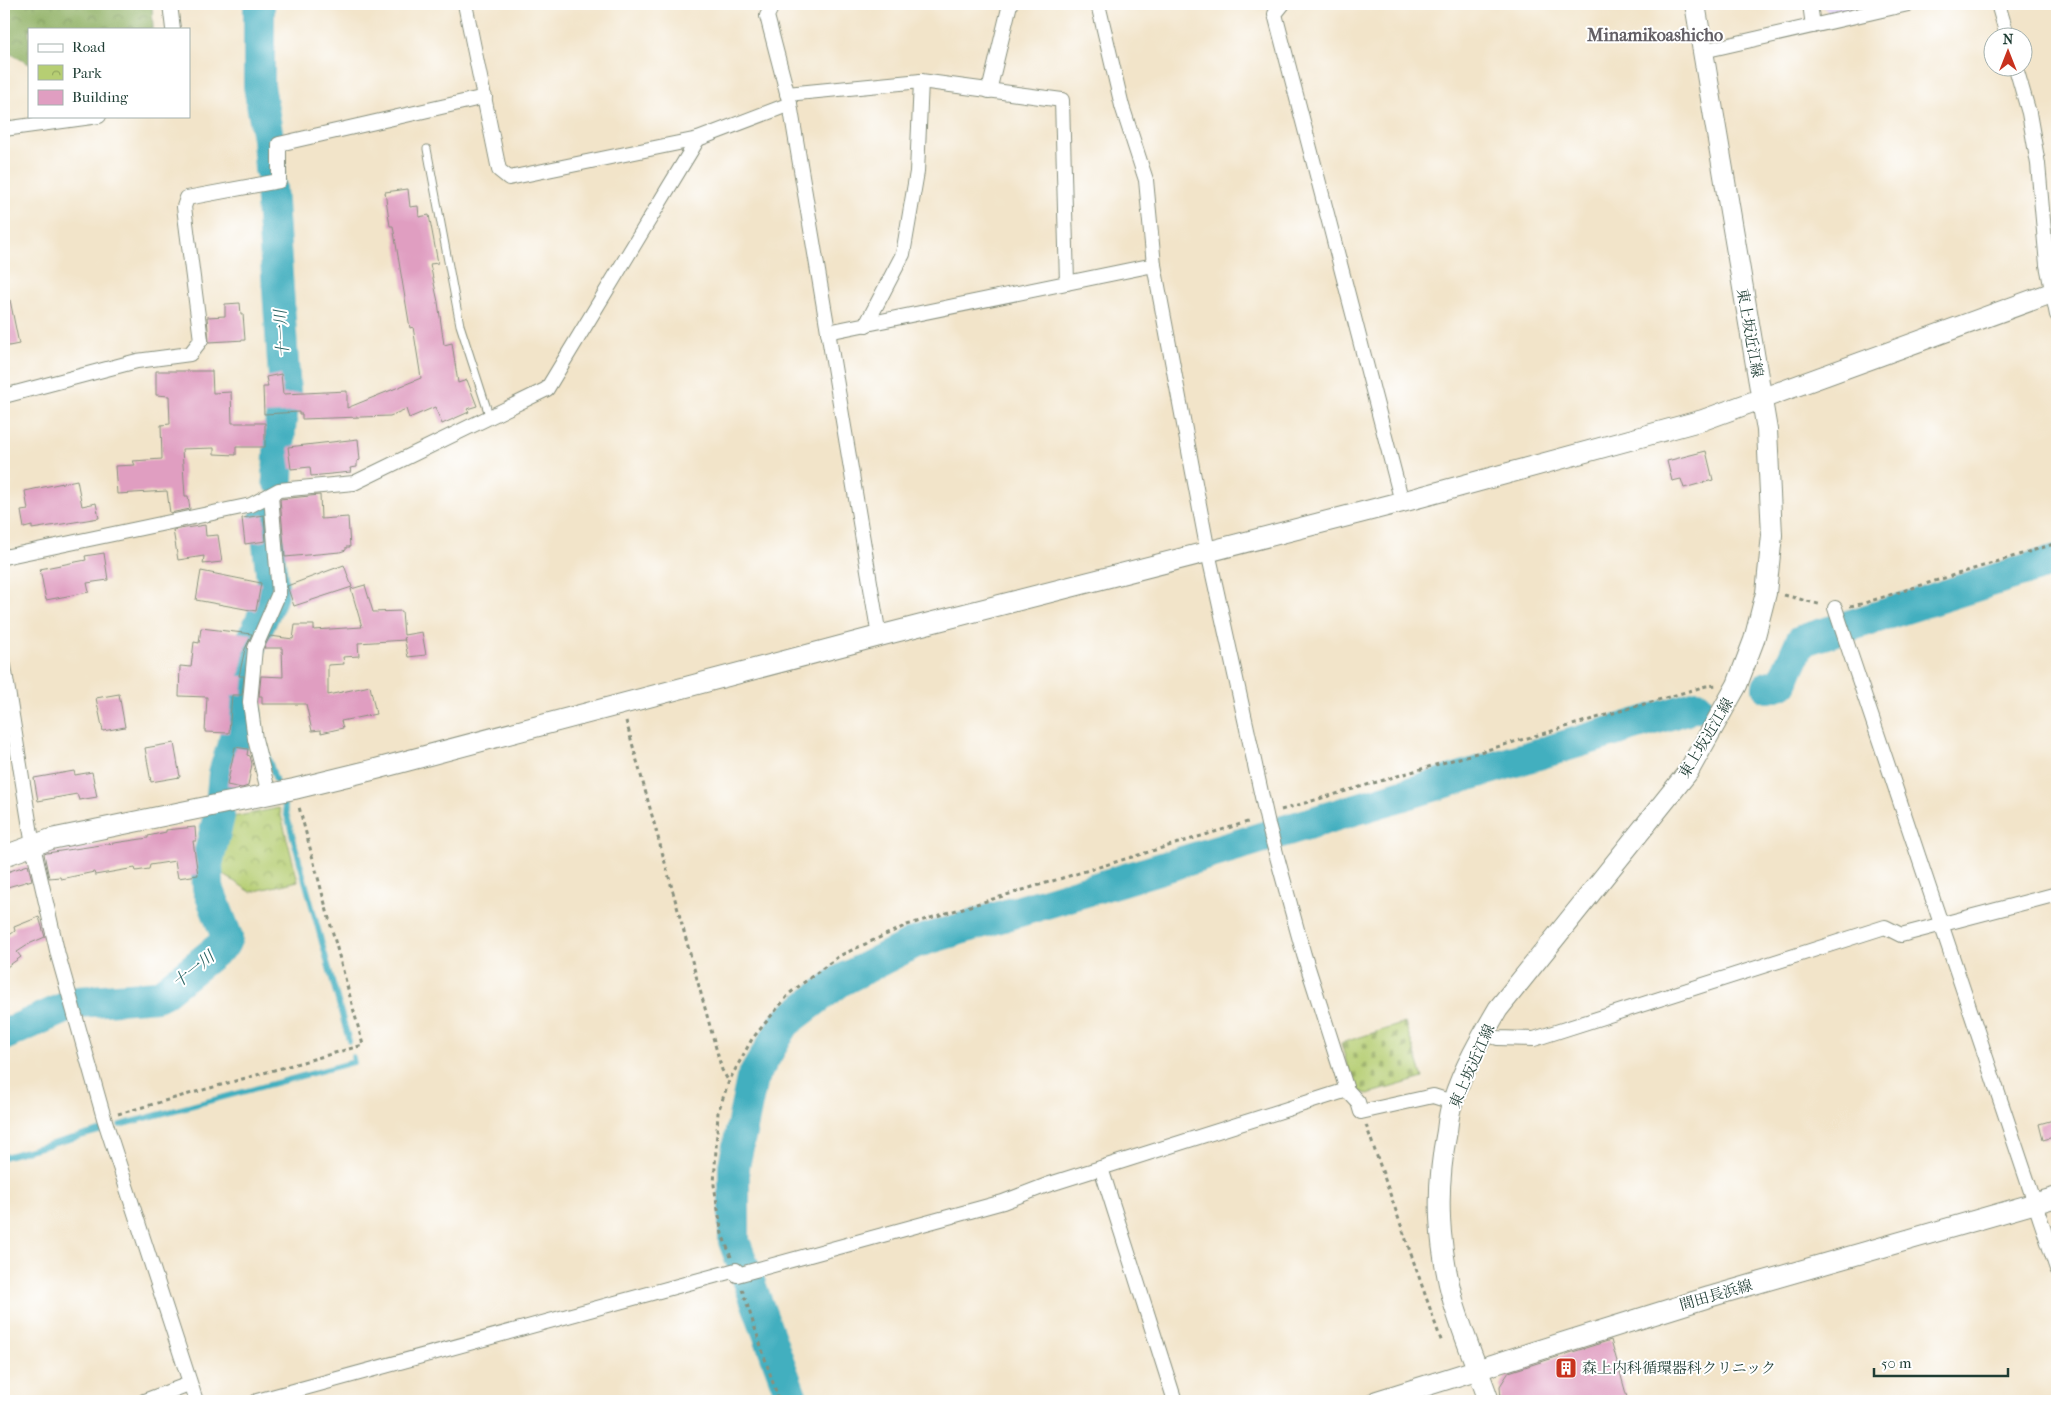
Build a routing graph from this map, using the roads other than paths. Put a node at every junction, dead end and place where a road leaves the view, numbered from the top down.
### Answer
1 (170, 4) edge
2 (465, 4) edge
3 (773, 4) edge
4 (1010, 4) edge
5 (1098, 4) edge
6 (1283, 4) edge
7 (1695, 4) edge
8 (1810, 4) edge
9 (1908, 4) edge
10 (1998, 4) edge
11 (1813, 26) junction
12 (173, 28) edge
13 (2005, 28) edge
14 (1703, 52) junction
15 (2019, 78) edge
16 (921, 82) junction
17 (989, 91) junction
18 (485, 97) junction
19 (789, 99) junction
20 (84, 118) edge
21 (4, 129) edge
22 (698, 139) junction
23 (427, 149) dead end
24 (1154, 265) junction
25 (1067, 283) junction
26 (2055, 291) edge
27 (2057, 315) edge
28 (866, 325) junction
29 (828, 332) junction
30 (4, 396) edge
31 (1761, 399) junction
32 (490, 418) junction
33 (271, 496) junction
34 (1402, 502) junction
35 (1208, 552) junction
36 (4, 557) edge
37 (1836, 610) road end
38 (879, 636) junction
39 (4, 666) edge
40 (269, 794) junction
41 (33, 846) junction
42 (4, 856) edge
43 (2057, 894) edge
44 (1941, 926) junction
45 (1484, 1034) junction
46 (1347, 1090) junction
47 (1452, 1102) junction
48 (1100, 1168) junction
49 (2057, 1197) edge
50 (2036, 1204) junction
51 (2057, 1270) edge
52 (1478, 1369) junction
53 (190, 1384) junction
54 (144, 1401) edge
55 (196, 1401) edge
56 (257, 1401) edge
57 (1175, 1401) edge
58 (1377, 1401) edge
59 (1489, 1401) edge

1 - 12 street
2 - 18 street
3 - 19 street
4 - 17 street
5 - 24 street
6 - 34 street
7 - 14 main road, 東上坂近江線
8 - 11 street
9 - 11 street
10 - 13 street
11 - 14 street
14 - 31 main road, 東上坂近江線
15 - 26 street
16 - 17 street
16 - 19 street
16 - 28 street
17 - 25 street
18 - 22 street
18 - 30 street
19 - 22 street
19 - 29 street
20 - 21 street
22 - 32 street
23 - 32 lane
24 - 25 street
24 - 35 street
25 - 28 street
26 - 27 street
26 - 31 main road
28 - 29 street
29 - 38 street
31 - 34 main road
31 - 45 main road, 東上坂近江線
32 - 33 street
33 - 36 street
33 - 40 street
34 - 35 main road
35 - 38 main road
35 - 46 street
37 - 44 street
38 - 40 main road
39 - 41 street
40 - 41 main road
41 - 42 main road
41 - 53 street
43 - 44 street
44 - 45 street
44 - 50 street
45 - 47 main road, 東上坂近江線
46 - 47 street
46 - 48 street
47 - 52 main road, 東上坂近江線
48 - 56 street
48 - 57 street
49 - 50 main road, 間田長浜線
50 - 51 street
50 - 52 main road, 間田長浜線
52 - 58 main road, 間田長浜線
52 - 59 main road, 東上坂近江線
53 - 54 street
53 - 55 street

